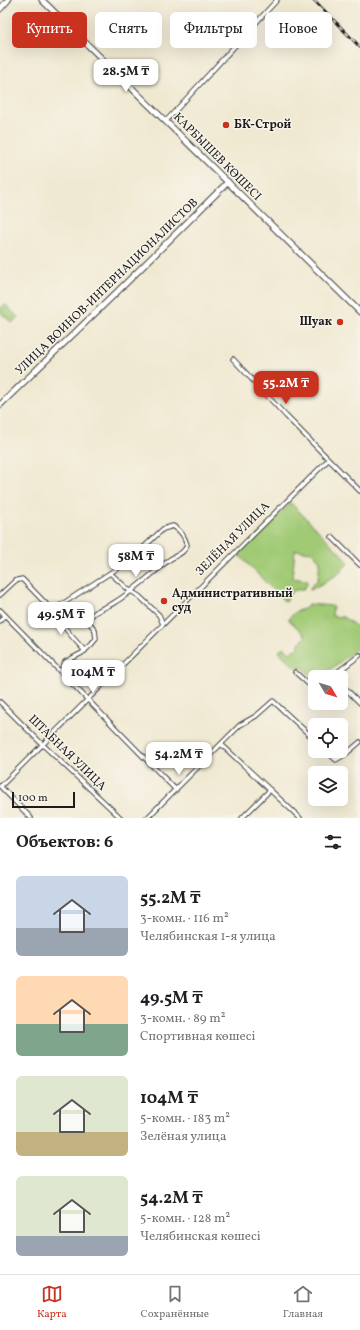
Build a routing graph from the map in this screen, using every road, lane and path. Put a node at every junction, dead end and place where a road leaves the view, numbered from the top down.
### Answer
1 (8, 0) edge
2 (42, 0) edge
3 (277, 0) edge
4 (0, 9) edge
5 (166, 121) junction
6 (228, 182) junction
7 (360, 312) edge
8 (233, 359) dead end
9 (0, 405) edge
10 (328, 460) junction
11 (360, 491) edge
12 (332, 537) dead end
13 (360, 565) edge
14 (110, 573) junction
15 (133, 591) junction
16 (0, 595) edge
17 (0, 610) edge
18 (53, 610) junction
19 (5, 615) junction
20 (0, 621) edge
21 (163, 624) junction
22 (85, 651) junction
23 (360, 656) edge
24 (341, 670) edge
25 (61, 672) junction
26 (295, 672) dead end
27 (308, 684) edge
28 (348, 691) edge
29 (88, 700) junction
30 (0, 702) edge
31 (360, 703) edge
32 (308, 734) edge
33 (360, 742) edge
34 (222, 744) junction
35 (43, 745) junction
36 (348, 752) edge
37 (0, 786) edge
38 (176, 790) junction
39 (270, 790) junction
40 (31, 818) edge
41 (120, 818) edge
42 (147, 818) edge
43 (242, 818) edge
44 (300, 818) edge

1 - 4 main road
2 - 5 main road, КАРБЫШЕВ КӨШЕСІ
3 - 5 street
5 - 6 main road, КАРБЫШЕВ КӨШЕСІ
6 - 7 main road, КАРБЫШЕВ КӨШЕСІ
6 - 9 main road, УЛИЦА ВОИНОВ-ИНТЕРНАЦИОНАЛИСТОВ
8 - 10 street
10 - 11 street
10 - 21 street, ЗЕЛЁНАЯ УЛИЦА
12 - 13 street
14 - 15 street
14 - 15 street
14 - 18 street
15 - 21 street
15 - 22 street
16 - 18 street
17 - 19 street
18 - 22 street
19 - 20 street
19 - 25 street
21 - 29 street, ЗЕЛЁНАЯ УЛИЦА
22 - 25 street
23 - 24 street
25 - 29 street
26 - 27 street
28 - 31 street
29 - 35 street, ЗЕЛЁНАЯ УЛИЦА
29 - 38 street
30 - 35 street, ШТАБНАЯ УЛИЦА
32 - 34 street
33 - 36 street
34 - 38 street
34 - 39 street
35 - 37 street, ЗЕЛЁНАЯ УЛИЦА
35 - 41 street, ШТАБНАЯ УЛИЦА
37 - 40 street
38 - 42 street
39 - 43 street
39 - 44 street

